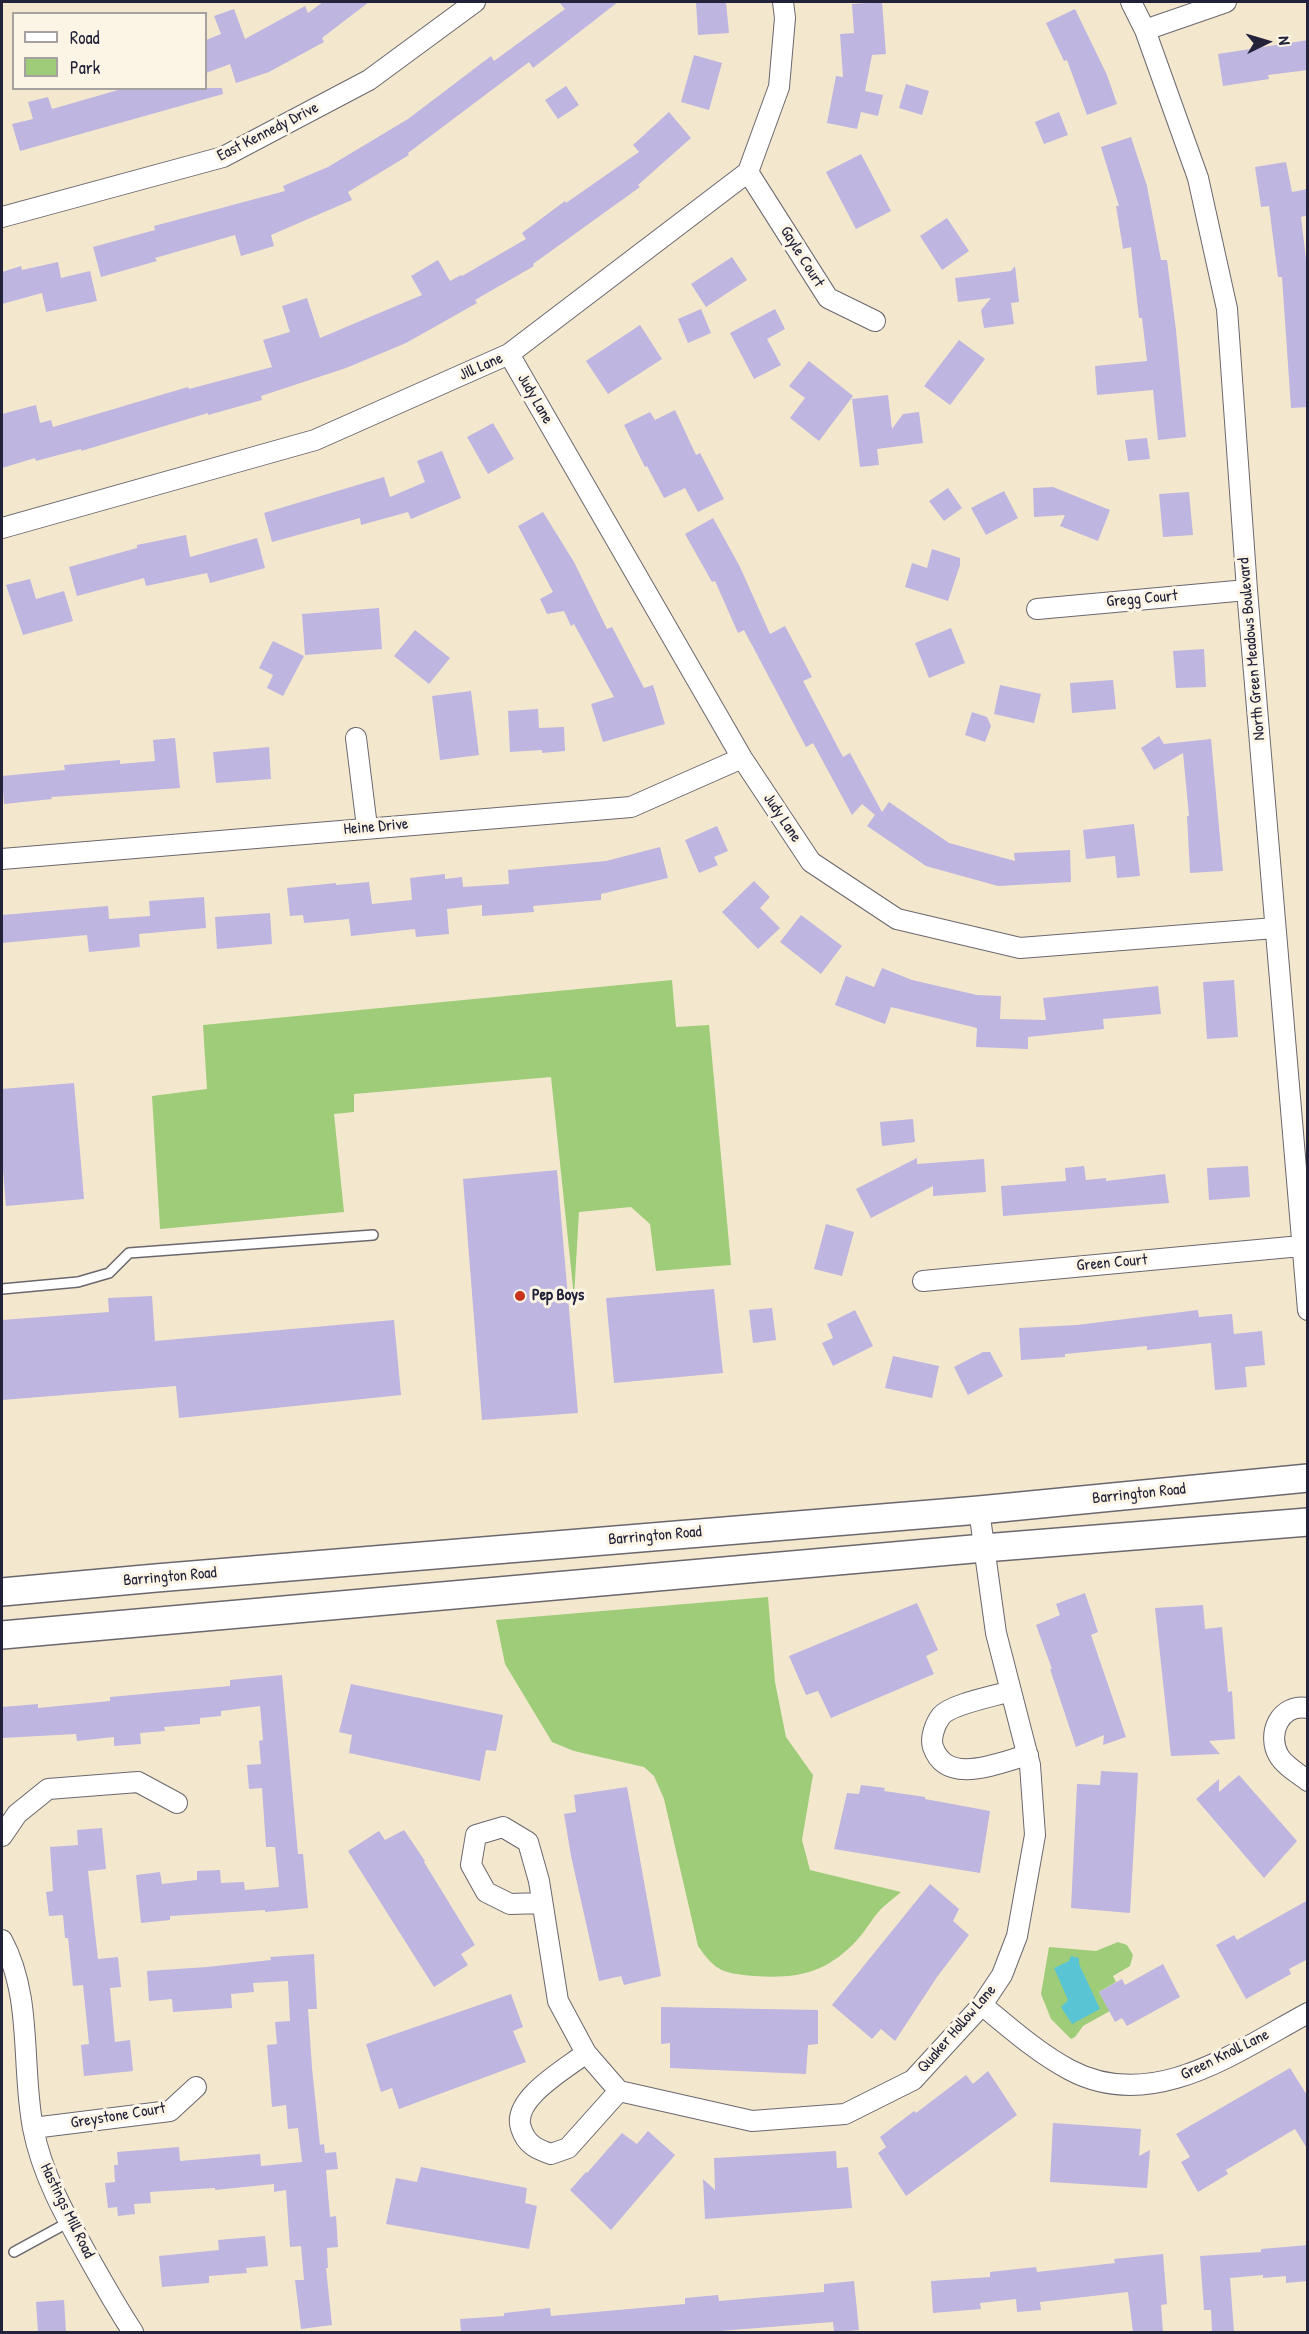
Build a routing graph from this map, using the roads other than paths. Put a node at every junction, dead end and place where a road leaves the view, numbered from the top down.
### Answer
1 (475, 2) edge
2 (783, 2) edge
3 (1131, 2) edge
4 (1226, 2) edge
5 (1145, 30) junction
6 (748, 172) junction
7 (2, 218) edge
8 (875, 321) dead end
9 (509, 354) junction
10 (2, 528) edge
11 (1246, 590) junction
12 (1037, 609) dead end
13 (356, 738) dead end
14 (742, 758) junction
15 (367, 827) junction
16 (2, 860) edge
17 (1275, 927) junction
18 (373, 1235) dead end
19 (1301, 1246) junction
20 (923, 1281) dead end
21 (2, 1289) edge
22 (1308, 1310) edge
23 (1308, 1478) edge
24 (979, 1510) junction
25 (1308, 1522) edge
26 (984, 1548) junction
27 (2, 1592) edge
28 (2, 1635) edge
29 (1011, 1691) junction
30 (1308, 1708) edge
31 (1028, 1755) junction
32 (1308, 1781) edge
33 (177, 1803) dead end
34 (2, 1836) edge
35 (542, 1903) dead end
36 (2, 1940) edge
37 (6, 1961) edge
38 (982, 2005) junction
39 (1308, 2013) edge
40 (586, 2053) junction
41 (196, 2087) dead end
42 (619, 2091) junction
43 (33, 2128) junction
44 (69, 2222) junction
45 (14, 2252) dead end
46 (133, 2332) edge

1 - 7 street, East Kennedy Drive
2 - 6 street
3 - 5 street, North Green Meadows Boulevard
4 - 5 street
5 - 11 street, North Green Meadows Boulevard
6 - 8 street, Gayle Court
6 - 9 street, Jill Lane
9 - 10 street, Jill Lane
9 - 14 street, Judy Lane
11 - 12 street, Gregg Court
11 - 17 street, North Green Meadows Boulevard
13 - 15 street
14 - 15 street, Heine Drive
14 - 17 street, Judy Lane
15 - 16 street, Heine Drive
17 - 19 street, North Green Meadows Boulevard
18 - 21 lane
19 - 20 street, Green Court
19 - 22 street, North Green Meadows Boulevard
23 - 24 main road, Barrington Road
24 - 26 street, Quaker Hollow Lane
24 - 27 main road, Barrington Road
25 - 26 main road
26 - 28 main road
26 - 29 street, Quaker Hollow Lane
29 - 31 street, Quaker Hollow Lane
29 - 31 street
30 - 32 street
31 - 38 street, Quaker Hollow Lane
33 - 34 street
35 - 40 street
36 - 37 street, Hastings Mill Road
37 - 43 street, Hastings Mill Road
38 - 39 street, Green Knoll Lane
38 - 42 street, Quaker Hollow Lane
40 - 42 street
40 - 42 street
41 - 43 street, Greystone Court
43 - 44 street, Hastings Mill Road
44 - 45 lane
44 - 46 street, Hastings Mill Road

